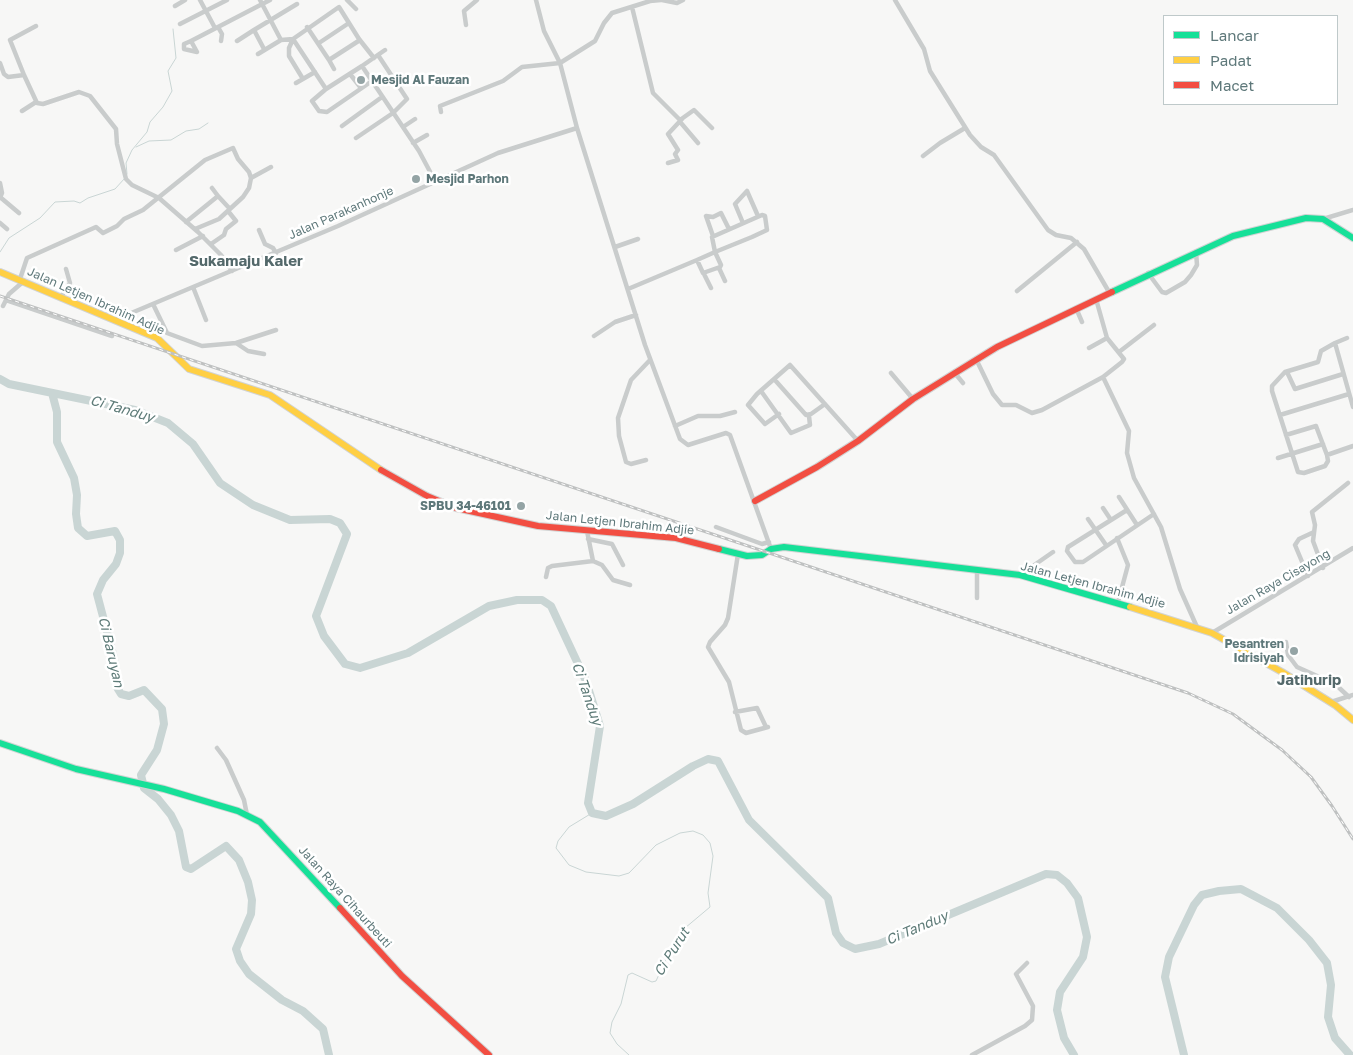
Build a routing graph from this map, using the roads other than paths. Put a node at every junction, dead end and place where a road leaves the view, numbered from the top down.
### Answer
1 (185, 0) edge
2 (200, 0) edge
3 (227, 0) edge
4 (270, 0) edge
5 (347, 0) edge
6 (477, 0) edge
7 (536, 0) edge
8 (661, 0) edge
9 (683, 0) edge
10 (895, 0) edge
11 (261, 2) edge
12 (297, 4) dead end
13 (175, 6) dead end
14 (340, 6) junction
15 (632, 7) junction
16 (356, 9) dead end
17 (206, 11) junction
18 (270, 20) junction
19 (180, 24) dead end
20 (349, 24) junction
21 (466, 25) dead end
22 (36, 26) dead end
23 (307, 27) junction
24 (217, 28) junction
25 (254, 30) junction
26 (293, 39) junction
27 (281, 40) junction
28 (360, 40) junction
29 (191, 41) dead end
30 (221, 41) dead end
31 (237, 41) dead end
32 (319, 43) junction
33 (264, 50) junction
34 (385, 50) dead end
35 (258, 54) dead end
36 (376, 57) junction
37 (329, 60) junction
38 (0, 63) edge
39 (560, 63) junction
40 (362, 66) junction
41 (334, 69) dead end
42 (315, 72) junction
43 (350, 74) junction
44 (24, 75) junction
45 (303, 79) junction
46 (372, 81) junction
47 (296, 83) dead end
48 (361, 88) junction
49 (326, 89) junction
50 (382, 97) junction
51 (36, 102) junction
52 (440, 110) dead end
53 (22, 111) dead end
54 (393, 113) junction
55 (415, 119) dead end
56 (682, 121) junction
57 (342, 126) dead end
58 (403, 128) junction
59 (577, 128) junction
60 (712, 128) dead end
61 (965, 128) junction
62 (427, 135) dead end
63 (356, 138) dead end
64 (698, 143) dead end
65 (413, 144) junction
66 (923, 156) dead end
67 (668, 163) dead end
68 (271, 167) dead end
69 (251, 178) junction
70 (435, 181) junction
71 (0, 183) edge
72 (212, 188) dead end
73 (218, 196) junction
74 (0, 198) edge
75 (159, 198) junction
76 (229, 210) junction
77 (1353, 210) edge
78 (20, 213) dead end
79 (758, 216) junction
80 (1323, 219) junction
81 (186, 222) junction
82 (743, 223) junction
83 (0, 224) edge
84 (6, 229) dead end
85 (195, 229) junction
86 (729, 229) junction
87 (259, 230) dead end
88 (203, 236) junction
89 (713, 236) junction
90 (1353, 238) edge
91 (638, 239) dead end
92 (1077, 242) junction
93 (211, 244) junction
94 (615, 247) junction
95 (176, 250) dead end
96 (715, 252) junction
97 (1196, 252) junction
98 (276, 253) junction
99 (697, 260) junction
100 (719, 268) junction
101 (66, 269) dead end
102 (232, 271) junction
103 (0, 272) edge
104 (1148, 273) junction
105 (704, 274) junction
106 (22, 280) junction
107 (725, 281) dead end
108 (193, 287) junction
109 (712, 288) dead end
110 (628, 289) junction
111 (1017, 291) dead end
112 (1109, 292) junction
113 (61, 296) junction
114 (1096, 299) junction
115 (6, 300) junction
116 (153, 304) junction
117 (3, 306) dead end
118 (1076, 308) junction
119 (636, 315) junction
120 (115, 320) junction
121 (206, 320) dead end
122 (1082, 322) dead end
123 (1154, 325) dead end
124 (276, 330) dead end
125 (112, 336) dead end
126 (594, 336) dead end
127 (1107, 338) junction
128 (1347, 338) dead end
129 (236, 343) junction
130 (1334, 343) junction
131 (1089, 348) dead end
132 (1119, 352) junction
133 (264, 354) dead end
134 (976, 359) junction
135 (650, 360) junction
136 (891, 372) dead end
137 (954, 372) junction
138 (1287, 372) junction
139 (1343, 374) junction
140 (1103, 377) junction
141 (774, 379) junction
142 (963, 383) dead end
143 (761, 391) junction
144 (1349, 394) junction
145 (913, 399) junction
146 (825, 404) junction
147 (1353, 407) edge
148 (735, 412) dead end
149 (779, 414) junction
150 (1280, 415) junction
151 (809, 416) junction
152 (675, 426) junction
153 (1286, 435) junction
154 (858, 441) junction
155 (1323, 444) junction
156 (1353, 446) edge
157 (1291, 454) junction
158 (1326, 455) junction
159 (1278, 458) dead end
160 (646, 460) dead end
161 (1348, 484) dead end
162 (1119, 497) dead end
163 (755, 501) junction
164 (1103, 508) dead end
165 (1127, 510) junction
166 (1154, 514) junction
167 (1088, 518) dead end
168 (1111, 520) junction
169 (1137, 525) junction
170 (716, 527) dead end
171 (1095, 530) junction
172 (587, 531) junction
173 (1314, 532) junction
174 (1117, 538) junction
175 (588, 539) junction
176 (770, 545) junction
177 (1106, 545) junction
178 (1353, 548) edge
179 (1053, 552) dead end
180 (738, 554) junction
181 (593, 561) junction
182 (623, 565) dead end
183 (1323, 568) junction
184 (977, 570) junction
185 (1020, 576) junction
186 (1308, 576) junction
187 (546, 577) dead end
188 (630, 585) dead end
189 (977, 598) dead end
190 (1118, 602) junction
191 (1197, 627) junction
192 (1212, 633) junction
193 (1286, 642) dead end
194 (1351, 696) edge
195 (1330, 702) junction
196 (735, 712) junction
197 (1353, 720) edge
198 (0, 743) edge
199 (217, 748) dead end
200 (247, 815) junction
201 (1027, 964) dead end
202 (489, 1055) edge
203 (972, 1055) edge

1 - 13 street
2 - 17 street
3 - 17 street
4 - 11 street
5 - 14 street
5 - 16 street
6 - 21 street
7 - 39 street
8 - 9 street
8 - 15 street
10 - 61 street
11 - 18 street
11 - 24 street
12 - 18 street
14 - 20 street
14 - 23 street
15 - 39 street
15 - 56 street
17 - 19 street
17 - 24 street
18 - 25 street
18 - 27 street
20 - 28 street
20 - 32 street
22 - 44 street
23 - 26 street
23 - 32 street
24 - 29 street
24 - 30 street
25 - 31 street
25 - 33 street
26 - 27 street
26 - 42 street
26 - 45 street
27 - 33 street
28 - 36 street
28 - 37 street
32 - 37 street
33 - 35 street
34 - 36 street
36 - 40 street
36 - 54 street
37 - 41 street
38 - 44 street
39 - 52 street
39 - 59 street
40 - 43 street
40 - 46 street
42 - 45 street
42 - 49 street
43 - 48 street
43 - 49 street
44 - 51 street
45 - 47 street
46 - 48 street
46 - 50 street
48 - 49 street
50 - 54 street
50 - 57 street
51 - 53 street
51 - 75 street
54 - 58 street
54 - 63 street
55 - 58 street
56 - 60 street
56 - 64 street
56 - 67 street
58 - 65 street
59 - 70 street, Jalan Parakanhonje
59 - 94 street
61 - 66 street
61 - 92 street
62 - 65 street
65 - 70 street
68 - 69 street
69 - 75 street
69 - 76 street
70 - 98 street, Jalan Parakanhonje
71 - 74 street
72 - 73 street
73 - 76 street
73 - 81 street
74 - 78 street
75 - 81 street
75 - 106 street
76 - 85 street
76 - 93 street
77 - 80 street
79 - 82 street
79 - 82 street
79 - 96 street
80 - 90 main road
80 - 97 main road
81 - 85 street
82 - 86 street
83 - 84 street
85 - 88 street
86 - 89 street
86 - 89 street
87 - 98 street
88 - 93 street
88 - 95 street
89 - 96 street
91 - 94 street
92 - 111 street
92 - 112 street
93 - 102 street
94 - 110 street
96 - 99 street
96 - 100 street
97 - 104 main road
97 - 104 street
98 - 102 street, Jalan Parakanhonje
99 - 105 street
99 - 110 street
100 - 105 street
100 - 107 street
101 - 113 street
102 - 108 street, Jalan Parakanhonje
103 - 106 main road, Jalan Letjen Ibrahim Adjie
104 - 112 main road
105 - 109 street
106 - 113 main road, Jalan Letjen Ibrahim Adjie
106 - 115 street
108 - 116 street, Jalan Parakanhonje
108 - 121 street
110 - 119 street
112 - 114 main road
113 - 120 main road, Jalan Letjen Ibrahim Adjie
114 - 118 main road
114 - 127 street
115 - 117 street
115 - 125 street
116 - 120 street, Jalan Parakanhonje
116 - 129 street
118 - 122 street
118 - 134 main road
119 - 126 street
119 - 135 street
120 - 172 main road, Jalan Letjen Ibrahim Adjie
123 - 132 street
124 - 129 street
127 - 131 street
127 - 132 street
128 - 130 street
129 - 133 street
130 - 138 street
130 - 139 street
132 - 140 street
134 - 137 main road
134 - 140 street
135 - 152 street
135 - 160 street
136 - 145 street
137 - 142 street
137 - 145 main road
138 - 139 street
138 - 150 street
139 - 144 street
140 - 166 street
141 - 143 street
141 - 146 street
141 - 151 street
143 - 149 street
143 - 149 street
144 - 147 street
144 - 150 street
145 - 154 main road
146 - 151 street
146 - 154 street
148 - 152 street
149 - 151 street
150 - 153 street
152 - 163 street
153 - 155 street
153 - 157 street
154 - 163 main road
155 - 157 street
155 - 158 street
156 - 158 street
157 - 158 street
157 - 159 street
161 - 173 street
162 - 165 street
163 - 176 street
164 - 168 street
165 - 168 street
165 - 169 street
166 - 169 street
166 - 191 street
167 - 171 street
168 - 171 street
169 - 174 street
170 - 176 street
171 - 177 street
171 - 177 street
172 - 175 street
172 - 180 main road, Jalan Letjen Ibrahim Adjie
173 - 183 street
173 - 186 street
174 - 177 street
174 - 190 street
175 - 181 street
175 - 182 street
176 - 180 main road, Jalan Letjen Ibrahim Adjie
176 - 184 main road, Jalan Letjen Ibrahim Adjie
178 - 183 street, Jalan Raya Cisayong
179 - 185 street
180 - 196 street
181 - 187 street
181 - 188 street
183 - 186 street, Jalan Raya Cisayong
184 - 185 main road, Jalan Letjen Ibrahim Adjie
184 - 189 street
185 - 190 main road, Jalan Letjen Ibrahim Adjie
186 - 192 street, Jalan Raya Cisayong
190 - 191 main road, Jalan Letjen Ibrahim Adjie
191 - 192 main road, Jalan Letjen Ibrahim Adjie
192 - 195 main road, Jalan Letjen Ibrahim Adjie
193 - 194 street
194 - 195 street
195 - 197 main road, Jalan Letjen Ibrahim Adjie
196 - 196 street
198 - 200 main road, Jalan Raya Cihaurbeuti
199 - 200 street
200 - 202 main road, Jalan Raya Cihaurbeuti
201 - 203 street

